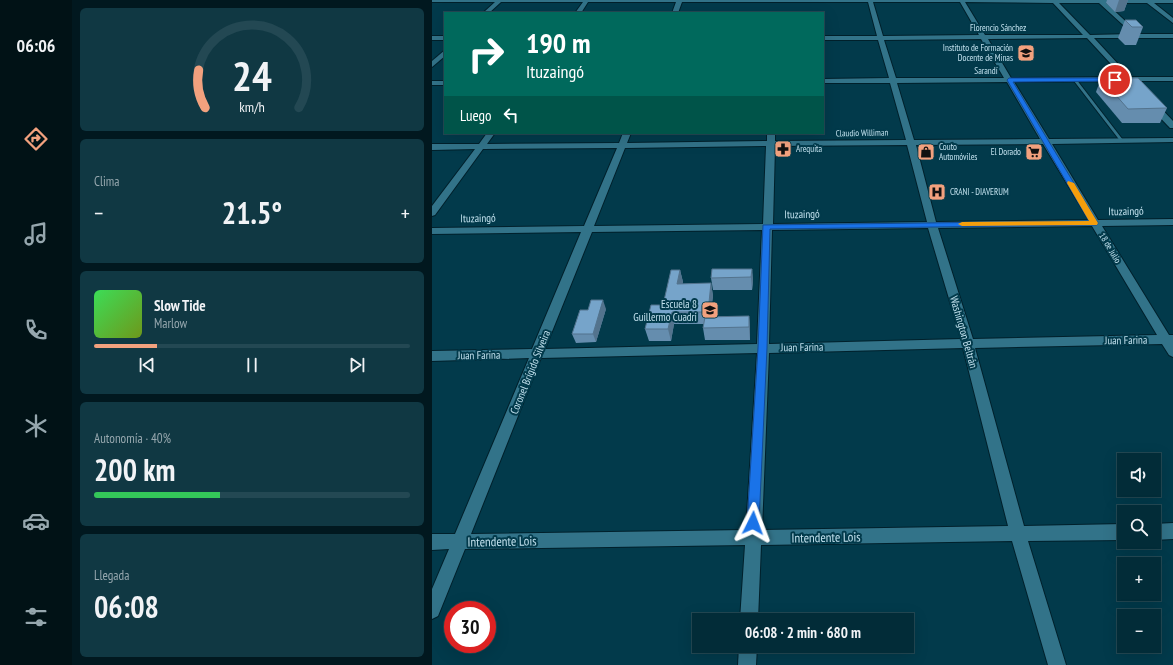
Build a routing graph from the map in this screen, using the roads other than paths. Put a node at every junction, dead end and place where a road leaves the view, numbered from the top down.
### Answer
1 (432, 0) edge
2 (500, 0) edge
3 (587, 0) edge
4 (680, 0) edge
5 (870, 0) edge
6 (1055, 0) edge
7 (961, 1) edge
8 (1101, 1) junction
9 (1147, 1) edge
10 (1173, 1) edge
11 (777, 3) edge
12 (487, 12) edge
13 (579, 12) edge
14 (675, 12) edge
15 (1173, 21) edge
16 (1139, 36) junction
17 (1173, 36) edge
18 (881, 37) junction
19 (983, 37) junction
20 (1089, 37) junction
21 (432, 38) edge
22 (444, 38) edge
23 (824, 38) edge
24 (444, 53) edge
25 (432, 65) edge
26 (1173, 79) edge
27 (1009, 80) junction
28 (1075, 80) junction
29 (1129, 80) junction
30 (824, 81) edge
31 (894, 81) junction
32 (432, 83) edge
33 (444, 83) edge
34 (1139, 90) edge
35 (1148, 100) edge
36 (1173, 126) edge
37 (490, 134) edge
38 (627, 134) edge
39 (771, 138) edge
40 (1173, 140) edge
41 (1046, 141) junction
42 (1122, 141) junction
43 (911, 143) junction
44 (622, 145) junction
45 (482, 146) junction
46 (432, 147) edge
47 (432, 213) edge
48 (1173, 222) edge
49 (1094, 223) junction
50 (932, 224) junction
51 (766, 226) junction
52 (588, 229) junction
53 (432, 231) edge
54 (1169, 339) edge
55 (968, 344) junction
56 (763, 348) junction
57 (1173, 352) edge
58 (538, 354) junction
59 (432, 356) edge
60 (1173, 531) edge
61 (1117, 532) edge
62 (1161, 532) edge
63 (1018, 534) junction
64 (752, 539) junction
65 (432, 542) edge
66 (459, 542) junction
67 (432, 610) edge
68 (749, 613) edge
69 (748, 653) edge
70 (747, 665) edge
71 (1057, 665) edge

1 - 2 street
2 - 3 street
2 - 12 street
3 - 4 street
3 - 13 street
4 - 11 street
4 - 14 street
5 - 7 street
5 - 11 street
5 - 18 street, Washington Beltrán
6 - 7 street
6 - 8 street
6 - 20 street
7 - 19 street, 18 de Julio
8 - 9 street
8 - 16 street
9 - 10 street
9 - 15 street
16 - 17 street, Florencio Sánchez
16 - 20 street, Florencio Sánchez
18 - 19 street, Florencio Sánchez
18 - 23 street, Florencio Sánchez
18 - 31 street, Washington Beltrán
19 - 20 street, Florencio Sánchez
19 - 27 street, 18 de Julio
20 - 29 street
21 - 22 street
24 - 25 street
26 - 29 street, Sarandí
27 - 28 street, Sarandí
27 - 31 street, Sarandí
27 - 41 street, 18 de Julio
28 - 29 street, Sarandí
28 - 42 lane
29 - 34 street
30 - 31 street, Sarandí
31 - 43 street, Washington Beltrán
32 - 33 street
35 - 36 street
37 - 45 street
38 - 44 street, Coronel Brígido Silveira
39 - 43 street, Claudio Williman
39 - 44 street, Claudio Williman
39 - 51 street
40 - 42 street, Claudio Williman
41 - 42 street, Claudio Williman
41 - 43 street, Claudio Williman
41 - 49 street, 18 de Julio
43 - 50 street, Washington Beltrán
44 - 45 street, Claudio Williman
44 - 52 street, Coronel Brígido Silveira
45 - 46 street, Claudio Williman
45 - 47 street
48 - 49 street, Ituzaingó
49 - 50 street, Ituzaingó
49 - 54 street, 18 de Julio
50 - 51 street, Ituzaingó
50 - 55 street, Washington Beltrán
51 - 52 street, Ituzaingó
51 - 56 street
52 - 53 street, Ituzaingó
52 - 58 street, Coronel Brígido Silveira
54 - 55 street, Juan Farina
54 - 57 street, 18 de Julio
55 - 56 street, Juan Farina
55 - 63 street, Washington Beltrán
56 - 58 street, Juan Farina
56 - 64 street
58 - 59 street, Juan Farina
58 - 66 street, Coronel Brígido Silveira
60 - 62 street
61 - 63 street, Intendente Lois
63 - 64 street, Intendente Lois
63 - 71 street, Washington Beltrán
64 - 66 street, Intendente Lois
64 - 68 street
65 - 66 street, Intendente Lois
66 - 67 street, Coronel Brígido Silveira
69 - 70 street

